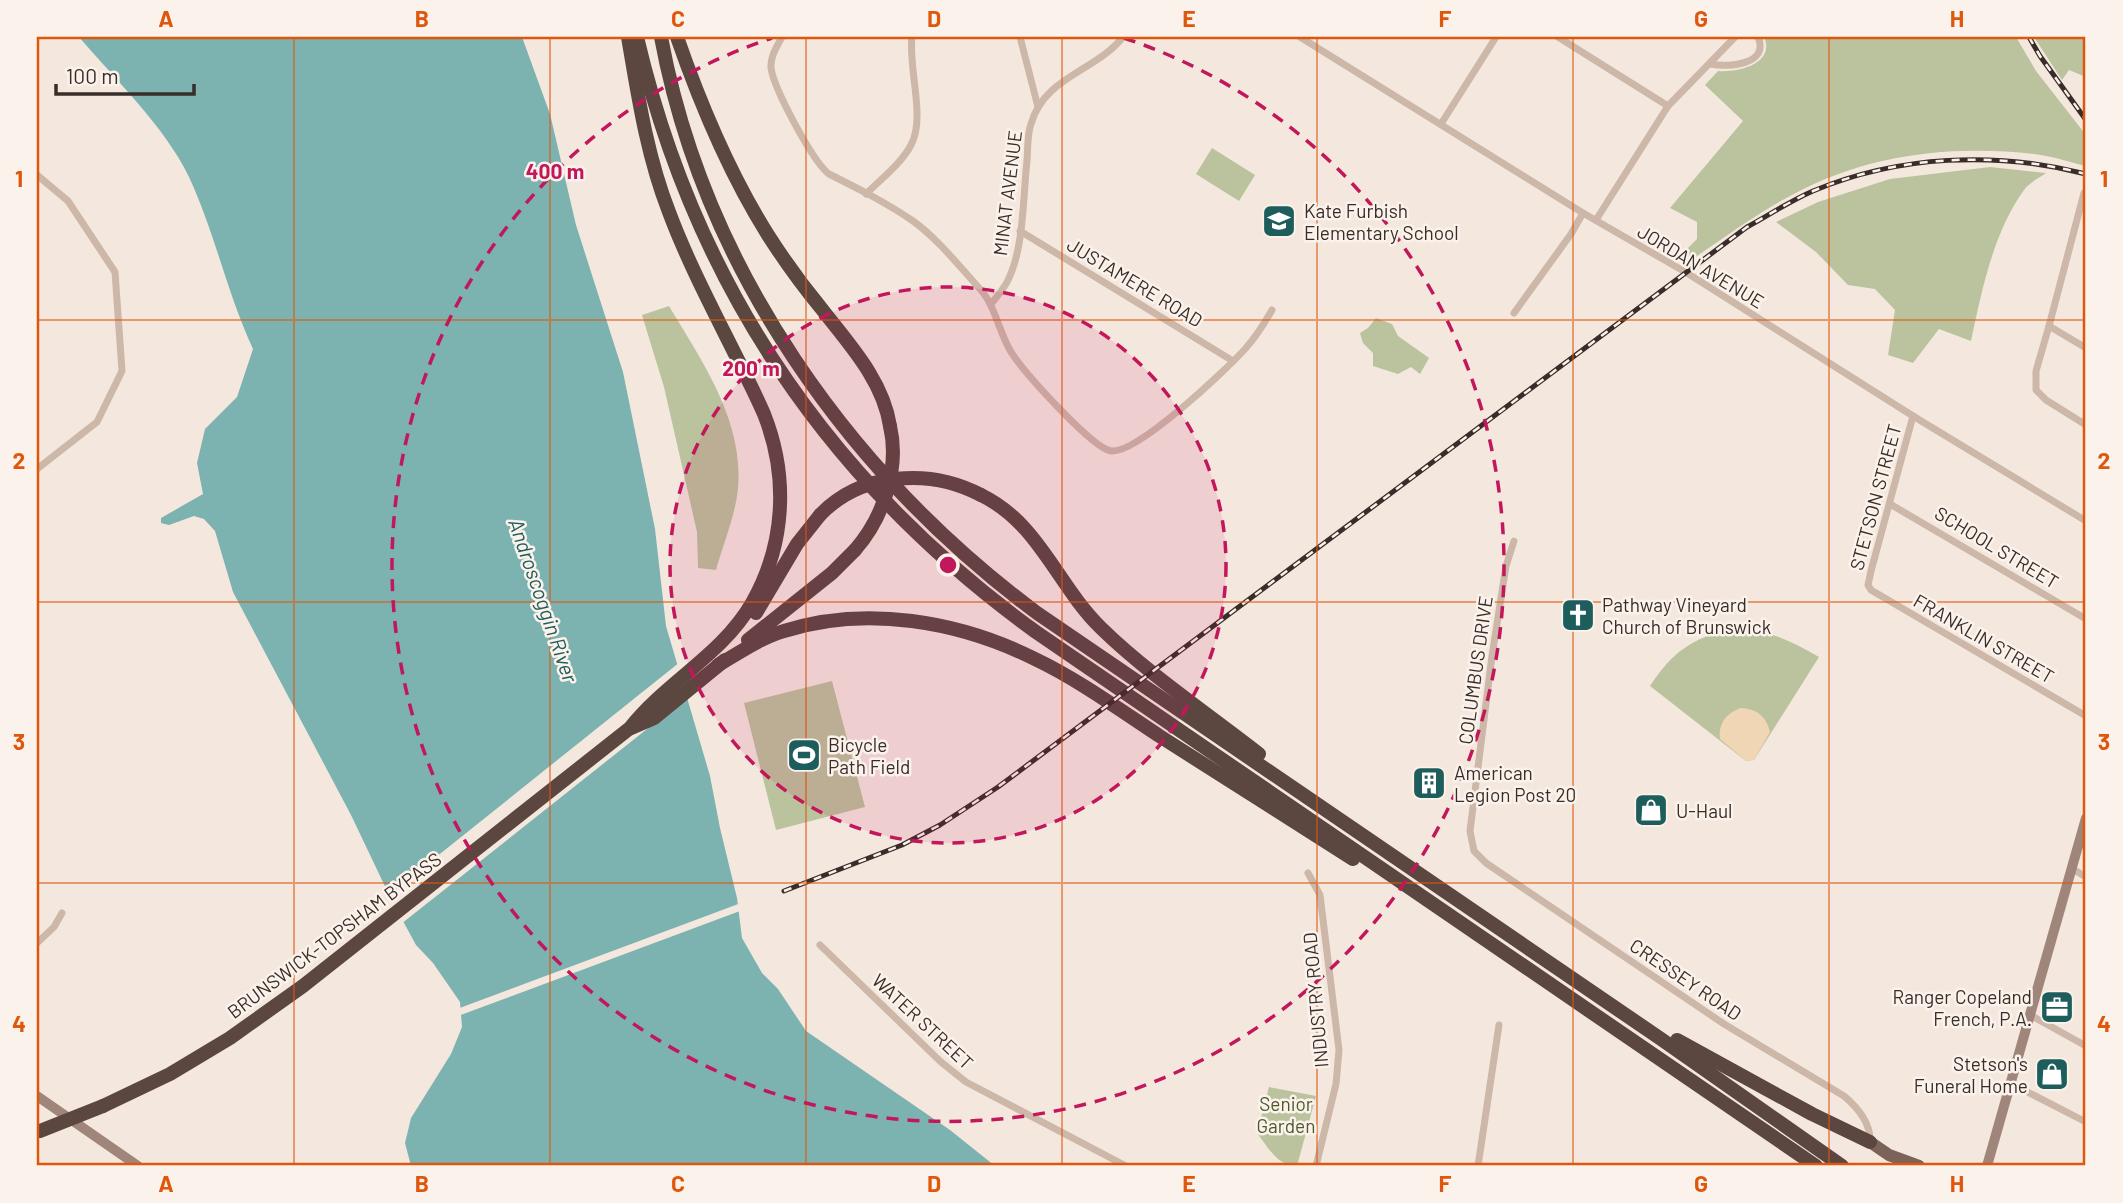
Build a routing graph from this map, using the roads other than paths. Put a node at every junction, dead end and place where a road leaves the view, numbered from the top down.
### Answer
1 (628, 37) edge
2 (637, 37) edge
3 (661, 37) edge
4 (677, 37) edge
5 (782, 37) edge
6 (912, 37) edge
7 (1020, 37) edge
8 (1123, 37) edge
9 (1300, 37) edge
10 (1496, 37) edge
11 (1558, 37) edge
12 (1735, 37) edge
13 (1758, 37) edge
14 (1711, 64) junction
15 (1668, 106) junction
16 (1038, 107) junction
17 (1441, 124) junction
18 (37, 175) edge
19 (2084, 193) dead end
20 (866, 194) junction
21 (1583, 213) junction
22 (1596, 220) junction
23 (1020, 231) junction
24 (991, 304) junction
25 (1272, 310) dead end
26 (1514, 313) dead end
27 (2049, 326) junction
28 (2086, 348) edge
29 (1233, 361) junction
30 (1913, 416) junction
31 (2086, 425) edge
32 (37, 469) edge
33 (1890, 504) junction
34 (2086, 521) edge
35 (1514, 541) dead end
36 (1868, 585) joint
37 (2086, 619) edge
38 (713, 651) junction
39 (718, 666) junction
40 (2086, 716) edge
41 (630, 728) junction
42 (1277, 777) junction
43 (2086, 818) edge
44 (1472, 847) joint
45 (2071, 869) junction
46 (1308, 873) dead end
47 (2086, 877) edge
48 (1400, 881) junction
49 (62, 913) dead end
50 (37, 943) edge
51 (820, 945) dead end
52 (2030, 1015) junction
53 (1499, 1025) dead end
54 (1644, 1027) junction
55 (2086, 1046) edge
56 (2010, 1083) junction
57 (37, 1096) edge
58 (2086, 1122) edge
59 (38, 1132) edge
60 (1870, 1142) junction
61 (138, 1166) edge
62 (1126, 1166) edge
63 (1316, 1166) edge
64 (1478, 1166) edge
65 (1816, 1166) edge
66 (1842, 1166) edge
67 (1919, 1166) edge
68 (1987, 1166) edge

1 - 38 highway
2 - 48 highway
3 - 42 highway
4 - 39 highway, bridge
5 - 20 street
6 - 20 street
7 - 16 street
8 - 16 street, MINAT AVENUE
9 - 17 street, JORDAN AVENUE
10 - 17 street
11 - 15 street
12 - 14 street
13 - 14 street
14 - 15 street
15 - 22 street
16 - 23 street, MINAT AVENUE
17 - 21 street, JORDAN AVENUE
18 - 32 street
19 - 27 street
20 - 24 street
21 - 22 street, JORDAN AVENUE
21 - 26 street
22 - 30 street, JORDAN AVENUE
23 - 24 street, MINAT AVENUE
23 - 29 street, JUSTAMERE ROAD
24 - 29 street
25 - 29 street
27 - 28 street
27 - 31 street
30 - 33 street, STETSON STREET
30 - 34 street, JORDAN AVENUE
33 - 36 street, STETSON STREET
33 - 37 street, SCHOOL STREET
35 - 44 street, COLUMBUS DRIVE
36 - 40 street, FRANKLIN STREET
38 - 41 highway
38 - 42 highway, bridge
39 - 41 highway
39 - 48 highway
41 - 59 highway, BRUNSWICK-TOPSHAM BYPASS, bridge
42 - 54 highway
43 - 45 street
44 - 60 street, CRESSEY ROAD
45 - 47 street
45 - 52 street
46 - 63 street, INDUSTRY ROAD
48 - 65 highway
49 - 50 street
51 - 62 street, WATER STREET
52 - 55 street
52 - 56 street
53 - 64 street
54 - 60 highway
54 - 66 highway
56 - 58 street
56 - 68 street
57 - 61 street
60 - 67 main road

